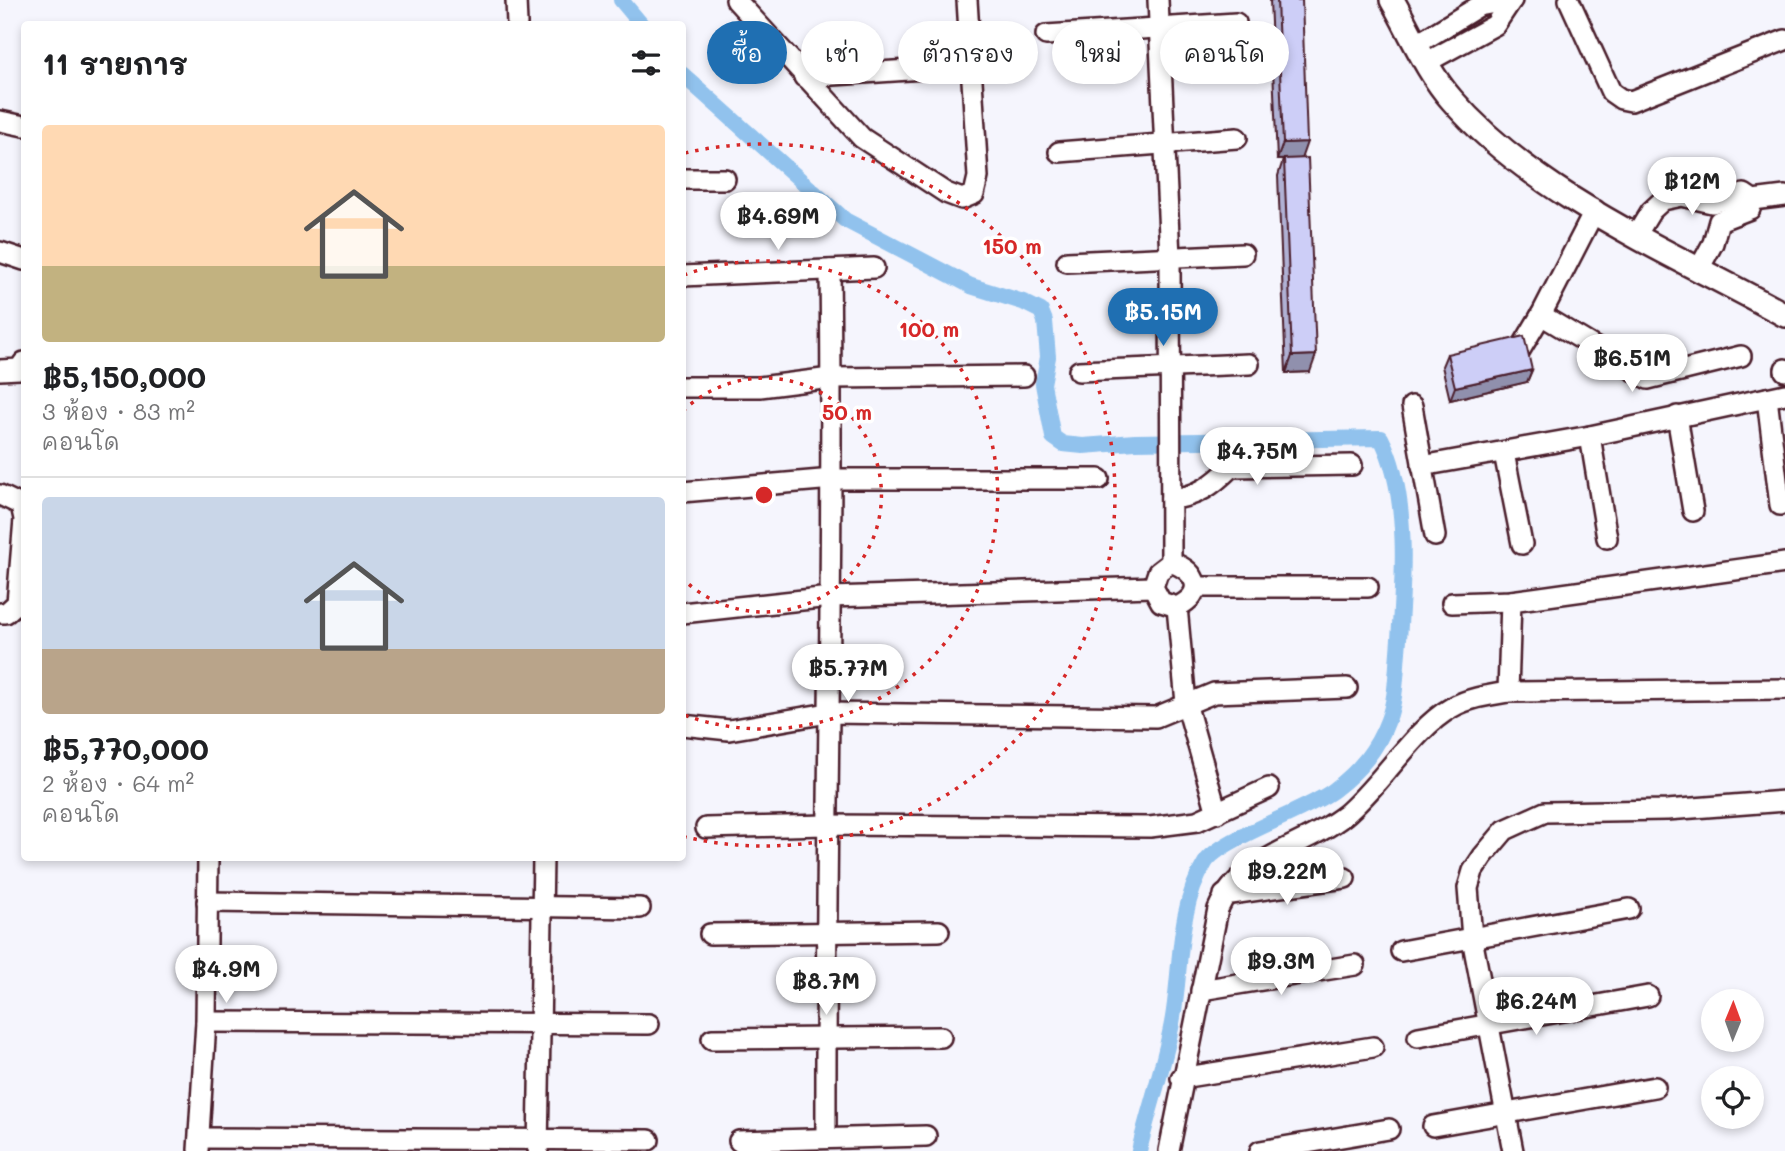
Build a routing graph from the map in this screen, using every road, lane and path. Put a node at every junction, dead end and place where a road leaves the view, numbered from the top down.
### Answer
1 (516, 0) edge
2 (736, 0) edge
3 (967, 0) edge
4 (1158, 0) edge
5 (1392, 0) edge
6 (1511, 0) edge
7 (1569, 0) edge
8 (517, 21) edge
9 (967, 21) edge
10 (1159, 29) junction
11 (1046, 36) dead end
12 (1785, 40) edge
13 (1422, 53) junction
14 (801, 74) edge
15 (811, 84) edge
16 (970, 84) edge
17 (0, 121) edge
18 (21, 125) edge
19 (1237, 138) dead end
20 (1166, 144) junction
21 (1059, 152) dead end
22 (686, 179) edge
23 (725, 179) dead end
24 (1785, 196) edge
25 (1595, 210) junction
26 (1716, 212) junction
27 (1637, 234) junction
28 (0, 252) edge
29 (1243, 254) dead end
30 (1170, 257) junction
31 (21, 259) edge
32 (1067, 262) dead end
33 (874, 268) dead end
34 (1699, 269) junction
35 (830, 270) junction
36 (686, 276) edge
37 (1783, 312) edge
38 (1541, 315) junction
39 (1741, 356) dead end
40 (1513, 362) edge
41 (1249, 364) dead end
42 (21, 366) edge
43 (1169, 368) junction
44 (0, 370) edge
45 (1079, 371) dead end
46 (1024, 376) dead end
47 (831, 377) junction
48 (686, 387) edge
49 (1776, 396) edge
50 (1412, 406) dead end
51 (1676, 416) junction
52 (1590, 436) junction
53 (1504, 453) junction
54 (1352, 465) dead end
55 (1422, 466) junction
56 (1099, 479) dead end
57 (833, 480) junction
58 (686, 492) edge
59 (0, 495) edge
60 (1171, 499) junction
61 (21, 505) edge
62 (1780, 505) dead end
63 (1693, 511) dead end
64 (1435, 536) dead end
65 (1607, 538) dead end
66 (1522, 544) dead end
67 (21, 555) edge
68 (1171, 562) junction
69 (1785, 564) edge
70 (1153, 587) junction
71 (1196, 587) junction
72 (1368, 587) dead end
73 (830, 597) junction
74 (1511, 601) junction
75 (1452, 603) dead end
76 (1177, 607) junction
77 (0, 613) edge
78 (686, 613) edge
79 (1347, 688) dead end
80 (1785, 689) edge
81 (1508, 692) junction
82 (1186, 703) junction
83 (828, 713) junction
84 (686, 725) edge
85 (1269, 788) dead end
86 (1785, 801) edge
87 (1217, 813) junction
88 (826, 825) junction
89 (706, 828) dead end
90 (208, 861) edge
91 (543, 861) edge
92 (1345, 878) dead end
93 (1224, 895) junction
94 (207, 902) junction
95 (541, 906) junction
96 (640, 908) dead end
97 (1629, 909) dead end
98 (939, 931) dead end
99 (827, 932) junction
100 (710, 934) dead end
101 (1472, 938) junction
102 (1401, 951) dead end
103 (1356, 965) dead end
104 (1200, 989) junction
105 (1648, 996) dead end
106 (206, 1022) junction
107 (540, 1022) junction
108 (649, 1024) dead end
109 (1488, 1025) junction
110 (825, 1037) junction
111 (941, 1037) dead end
112 (1418, 1037) dead end
113 (712, 1039) dead end
114 (1373, 1047) dead end
115 (1181, 1078) junction
116 (1655, 1087) dead end
117 (1505, 1114) junction
118 (1433, 1126) dead end
119 (1389, 1129) dead end
120 (926, 1136) dead end
121 (826, 1138) junction
122 (649, 1140) dead end
123 (739, 1141) dead end
124 (199, 1144) edge
125 (538, 1145) edge
126 (1168, 1151) edge
127 (1260, 1151) edge
128 (1513, 1151) edge

1 - 8 street
2 - 14 street
3 - 9 street
4 - 10 street
5 - 13 street
6 - 13 street
7 - 12 street
10 - 11 street
10 - 20 street
13 - 25 street
15 - 16 street
17 - 18 street
19 - 20 street
20 - 21 street
20 - 30 street
22 - 23 street
24 - 26 street
25 - 27 street
25 - 38 street
26 - 27 street
26 - 34 street
27 - 34 street
28 - 31 street
29 - 30 street
30 - 32 street
30 - 43 street
33 - 35 street
34 - 37 street
35 - 36 street
35 - 47 street
38 - 39 street
38 - 40 street
41 - 43 street
42 - 44 street
43 - 45 street
43 - 60 street
46 - 47 street
47 - 48 street
47 - 57 street
49 - 51 street
49 - 62 street
50 - 55 street
51 - 52 street
51 - 63 street
52 - 53 street
52 - 65 street
53 - 55 street
53 - 66 street
54 - 60 street
55 - 64 street
56 - 57 street
57 - 58 street
57 - 73 street
59 - 61 street
60 - 68 street
67 - 77 street
68 - 70 street
68 - 71 street
69 - 74 street
70 - 73 street
70 - 76 street
71 - 72 street
71 - 76 street
73 - 78 street
73 - 83 street
74 - 75 street
74 - 81 street
76 - 82 street
79 - 82 street
80 - 81 street
81 - 93 street
82 - 83 street
82 - 87 street
83 - 84 street
83 - 88 street
85 - 87 street
86 - 101 street
87 - 88 street
88 - 89 street
88 - 99 street
90 - 94 street
91 - 95 street
92 - 93 street
93 - 104 street
94 - 95 street
94 - 106 street
95 - 96 street
95 - 107 street
97 - 101 street
98 - 99 street
99 - 100 street
99 - 110 street
101 - 102 street
101 - 109 street
103 - 104 street
104 - 115 street
105 - 109 street
106 - 107 street
106 - 124 street
107 - 108 street
107 - 125 street
109 - 112 street
109 - 117 street
110 - 111 street
110 - 113 street
110 - 121 street
114 - 115 street
115 - 126 street
116 - 117 street
117 - 118 street
117 - 128 street
119 - 127 street
120 - 121 street
121 - 123 street
122 - 125 street
124 - 125 street

